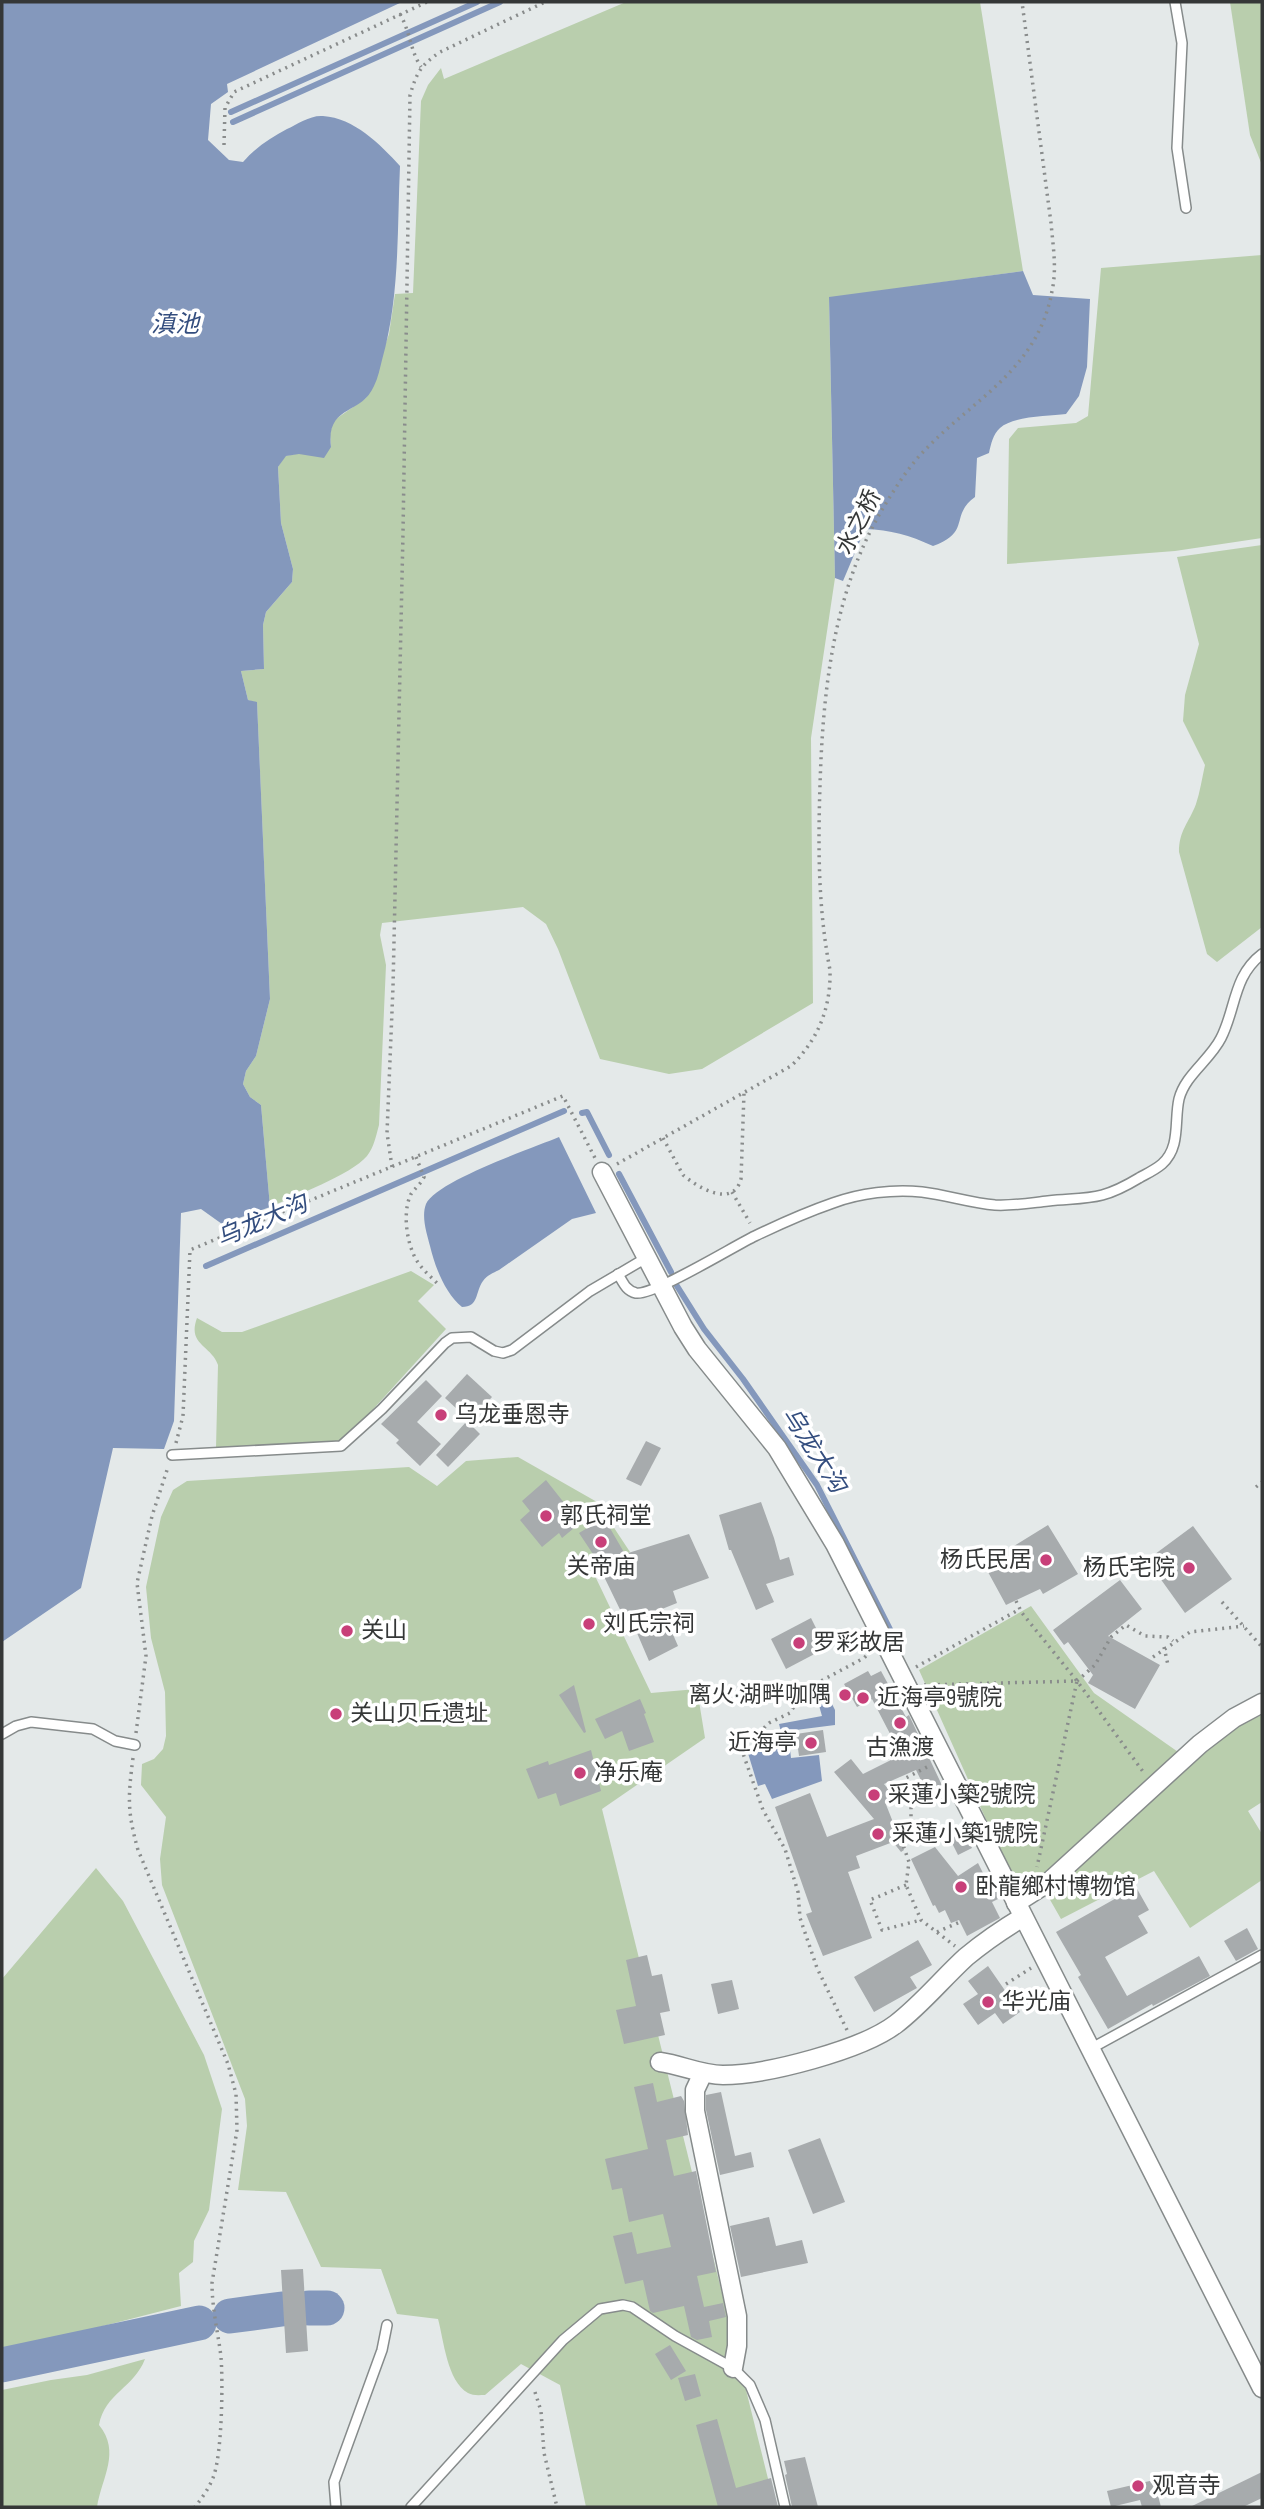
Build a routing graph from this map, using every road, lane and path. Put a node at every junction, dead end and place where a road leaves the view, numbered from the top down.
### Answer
1 (427, 2) edge
2 (545, 2) edge
3 (1022, 2) edge
4 (1175, 2) edge
5 (400, 14) junction
6 (421, 66) junction
7 (224, 145) dead end
8 (1186, 208) dead end
9 (1262, 954) edge
10 (744, 1093) junction
11 (663, 1138) junction
12 (416, 1157) junction
13 (392, 1167) junction
14 (603, 1172) junction
15 (732, 1192) junction
16 (756, 1235) junction
17 (646, 1258) junction
18 (618, 1274) junction
19 (437, 1283) dead end
20 (661, 1286) junction
21 (172, 1454) junction
22 (1262, 1482) edge
23 (1256, 1487) dead end
24 (1016, 1601) dead end
25 (1222, 1602) dead end
26 (1020, 1609) junction
27 (1244, 1626) junction
28 (1174, 1642) junction
29 (885, 1643) junction
30 (1164, 1647) junction
31 (1262, 1647) edge
32 (1153, 1657) dead end
33 (1168, 1665) dead end
34 (916, 1667) dead end
35 (1077, 1681) junction
36 (907, 1685) junction
37 (1262, 1703) edge
38 (2, 1734) edge
39 (135, 1745) junction
40 (943, 1758) junction
41 (1153, 1786) junction
42 (906, 1885) junction
43 (1031, 1893) junction
44 (1019, 1910) junction
45 (921, 1920) junction
46 (960, 1922) dead end
47 (937, 1933) junction
48 (1262, 1955) edge
49 (966, 1957) junction
50 (1044, 1959) junction
51 (1006, 1984) dead end
52 (854, 2044) junction
53 (1090, 2049) junction
54 (660, 2062) dead end
55 (703, 2073) junction
56 (387, 2325) dead end
57 (733, 2368) junction
58 (526, 2379) junction
59 (1262, 2388) edge
60 (195, 2507) edge
61 (336, 2507) edge
62 (411, 2507) edge
63 (557, 2507) edge
64 (785, 2507) edge

1 - 5 path
2 - 6 path
3 - 10 path, 水之桥
4 - 8 lane
5 - 6 path
5 - 7 path
6 - 13 path
9 - 16 lane
10 - 11 path, 水之桥
10 - 15 path
11 - 14 path, 水之桥
11 - 15 path
12 - 13 path
12 - 14 path
12 - 19 path
13 - 21 path
14 - 17 street
15 - 16 path
16 - 20 lane
17 - 18 lane
17 - 20 street
18 - 20 lane
18 - 21 lane
20 - 29 street
21 - 39 path
22 - 23 path
24 - 26 path
25 - 27 path
26 - 34 path
26 - 35 path
27 - 28 path
27 - 31 path
28 - 30 path
28 - 35 path
29 - 36 street
29 - 52 path
30 - 32 path
30 - 33 path
35 - 36 path
35 - 41 path
35 - 43 path
36 - 40 street
37 - 41 street
38 - 39 lane
39 - 60 path
40 - 42 path
40 - 44 street
41 - 43 street
42 - 45 path
42 - 45 path
43 - 44 street
44 - 49 street
44 - 50 street
45 - 47 path
46 - 47 path
47 - 49 path
48 - 53 lane
49 - 52 street
50 - 51 path
50 - 53 street
52 - 55 street
53 - 59 street
54 - 55 street
55 - 57 street
56 - 61 lane
57 - 58 lane
57 - 64 lane
58 - 62 lane
58 - 63 path

